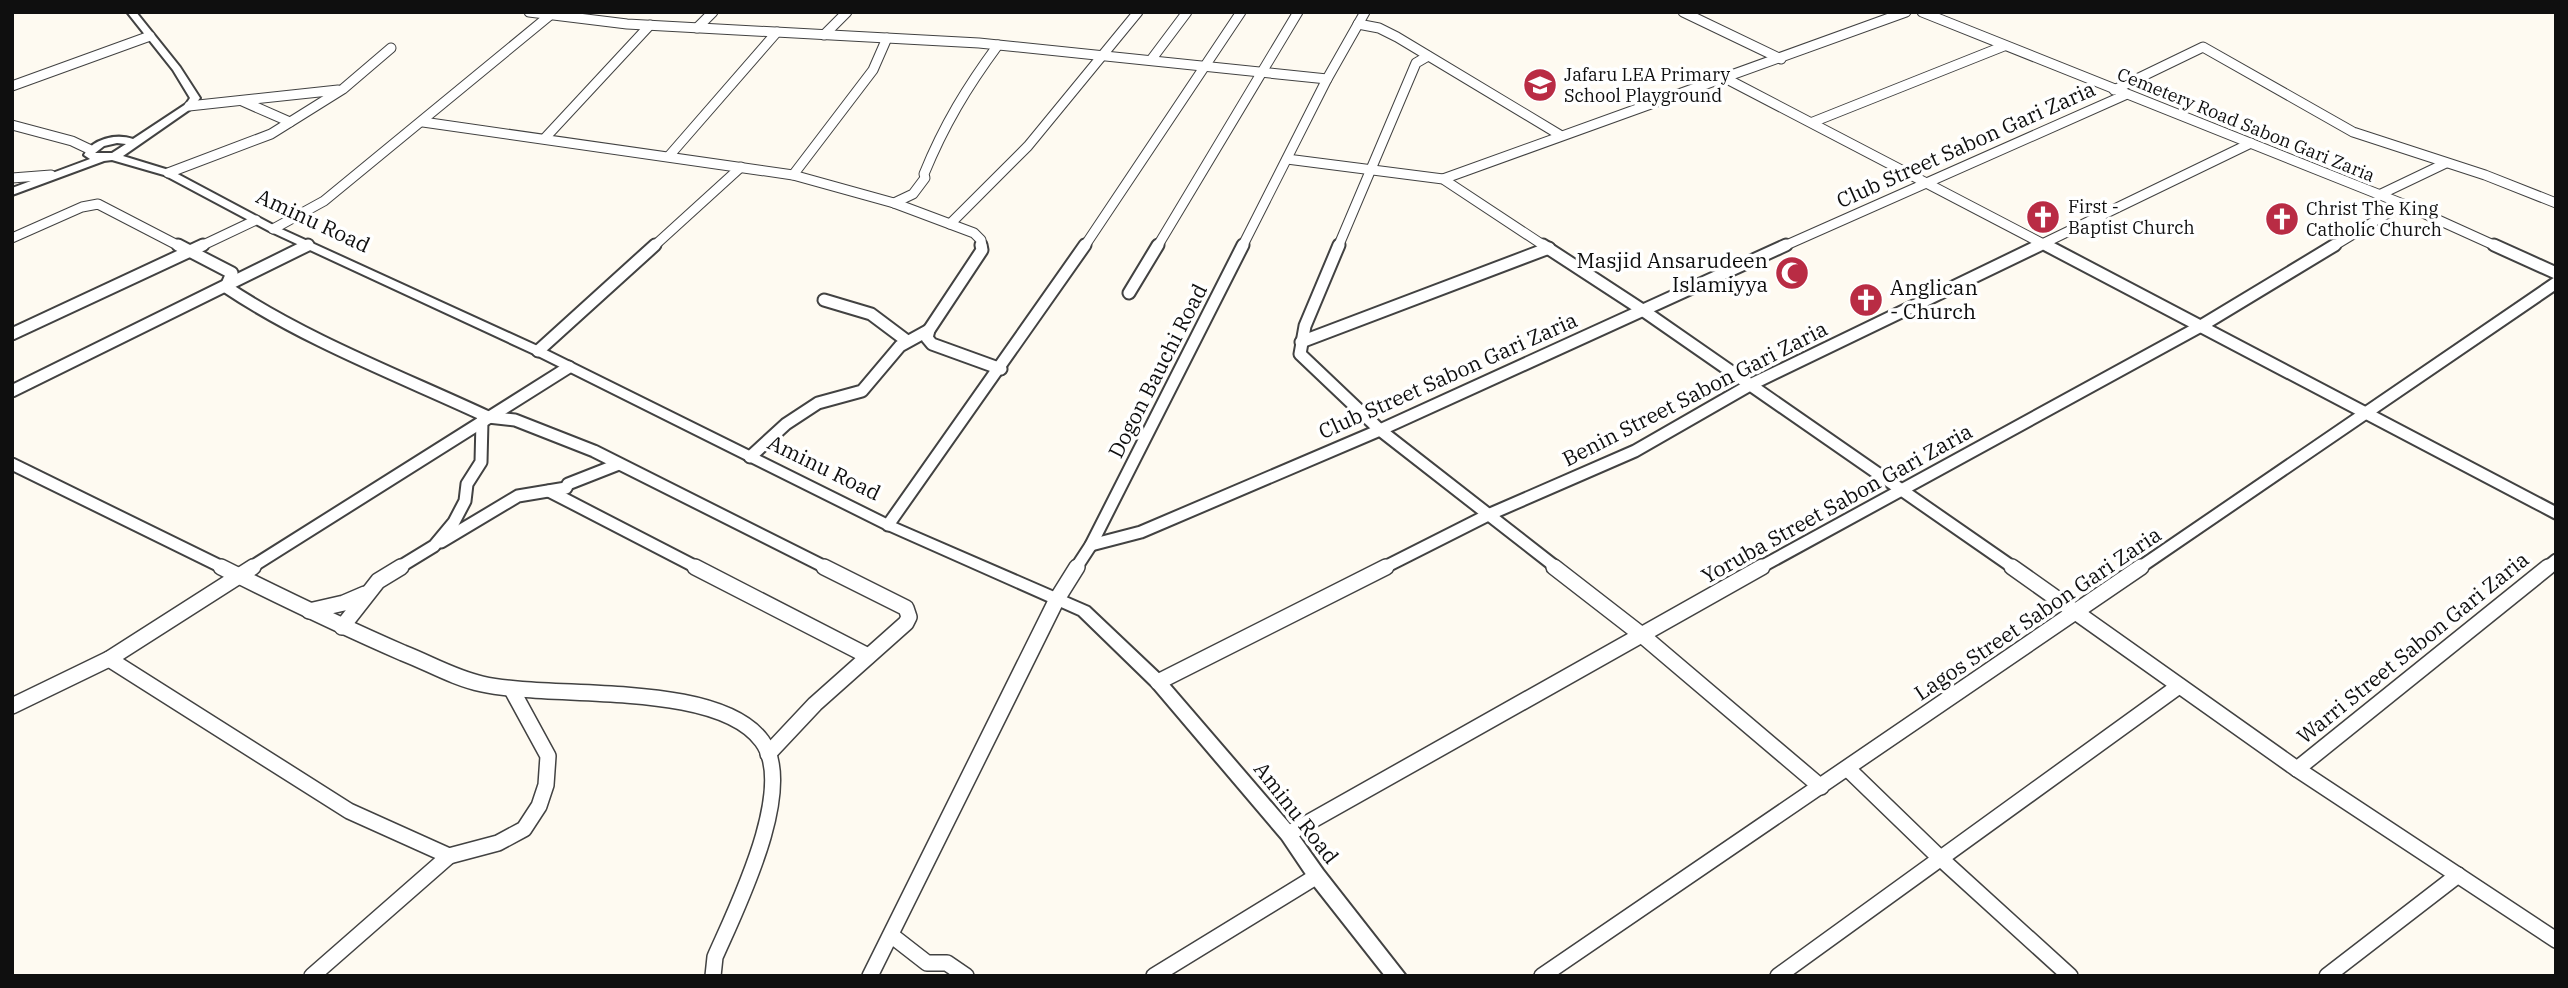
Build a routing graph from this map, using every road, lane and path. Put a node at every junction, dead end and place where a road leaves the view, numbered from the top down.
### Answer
1 (131, 12) edge
2 (529, 12) edge
3 (593, 12) edge
4 (713, 12) edge
5 (847, 12) edge
6 (1138, 12) edge
7 (1186, 12) edge
8 (1241, 12) edge
9 (1298, 12) edge
10 (1365, 12) edge
11 (1701, 12) edge
12 (1906, 12) edge
13 (1922, 12) edge
14 (1687, 14) edge
15 (549, 16) junction
16 (585, 20) junction
17 (1358, 24) junction
18 (650, 25) junction
19 (697, 28) junction
20 (777, 32) junction
21 (824, 35) junction
22 (150, 36) junction
23 (887, 38) junction
24 (998, 45) junction
25 (2004, 46) junction
26 (391, 48) dead end
27 (1104, 54) junction
28 (1428, 56) junction
29 (1782, 59) junction
30 (1151, 60) junction
31 (1204, 65) junction
32 (1263, 72) junction
33 (1725, 78) junction
34 (1327, 79) junction
35 (12, 86) edge
36 (343, 89) junction
37 (2119, 93) junction
38 (240, 100) junction
39 (189, 106) junction
40 (171, 118) junction
41 (290, 122) junction
42 (423, 122) junction
43 (1813, 122) junction
44 (12, 125) edge
45 (1560, 135) junction
46 (545, 138) junction
47 (114, 140) junction
48 (72, 141) junction
49 (2251, 143) junction
50 (131, 146) junction
51 (98, 155) junction
52 (669, 156) junction
53 (1287, 159) junction
54 (2446, 163) junction
55 (145, 164) junction
56 (741, 167) junction
57 (1370, 168) junction
58 (56, 173) junction
59 (169, 173) junction
60 (793, 175) junction
61 (12, 178) edge
62 (1443, 179) junction
63 (1928, 183) junction
64 (12, 192) edge
65 (2379, 195) junction
66 (894, 203) junction
67 (2556, 203) edge
68 (2403, 204) junction
69 (256, 220) junction
70 (950, 224) junction
71 (273, 229) junction
72 (12, 238) edge
73 (2046, 244) junction
74 (307, 245) junction
75 (1549, 248) junction
76 (190, 251) junction
77 (2556, 273) edge
78 (2556, 283) edge
79 (226, 287) junction
80 (1129, 293) dead end
81 (824, 300) dead end
82 (1641, 309) junction
83 (2201, 326) junction
84 (929, 330) junction
85 (12, 334) edge
86 (907, 341) junction
87 (1301, 342) junction
88 (538, 351) junction
89 (569, 367) junction
90 (1001, 369) junction
91 (1750, 385) junction
92 (12, 391) edge
93 (2365, 416) junction
94 (485, 419) junction
95 (1380, 430) junction
96 (750, 457) junction
97 (619, 464) junction
98 (14, 467) edge
99 (1901, 488) junction
100 (558, 491) junction
101 (2556, 513) edge
102 (1488, 515) junction
103 (888, 525) junction
104 (1091, 545) junction
105 (434, 546) junction
106 (2556, 560) edge
107 (238, 577) junction
108 (368, 592) junction
109 (1057, 599) junction
110 (309, 611) junction
111 (2075, 614) junction
112 (342, 627) junction
113 (1643, 636) junction
114 (868, 656) junction
115 (109, 659) junction
116 (1158, 682) junction
117 (2179, 686) junction
118 (512, 690) junction
119 (12, 706) edge
120 (768, 754) junction
121 (1848, 769) junction
122 (2297, 769) junction
123 (1821, 787) junction
124 (1288, 834) junction
125 (449, 856) junction
126 (1940, 857) junction
127 (2458, 875) junction
128 (1317, 876) junction
129 (891, 935) junction
130 (2556, 940) edge
131 (312, 976) edge
132 (713, 976) edge
133 (870, 976) edge
134 (966, 976) edge
135 (1154, 976) edge
136 (1397, 976) edge
137 (1542, 976) edge
138 (1778, 976) edge
139 (2070, 976) edge
140 (2327, 976) edge

1 - 22 street
2 - 15 street
3 - 16 street
4 - 19 street
5 - 21 street
6 - 27 street
7 - 30 street
8 - 31 street
9 - 32 street
10 - 17 street, Dogon Bauchi Road
11 - 14 street
12 - 29 street
13 - 25 street, Cemetery Road Sabon Gari Zaria
14 - 29 street
15 - 16 street
15 - 42 street
16 - 18 street
17 - 28 street
17 - 34 street, Dogon Bauchi Road
18 - 19 street
18 - 46 street
19 - 20 street
20 - 21 street
20 - 52 street
21 - 23 street
22 - 35 street
22 - 39 street
23 - 24 street
23 - 60 street
24 - 27 street
24 - 66 street
25 - 37 street, Cemetery Road Sabon Gari Zaria
25 - 43 street
26 - 36 street
27 - 30 street
27 - 70 street
28 - 45 street
28 - 57 street
29 - 33 street
30 - 31 street
31 - 32 street
31 - 90 street
32 - 34 street
32 - 80 street
33 - 43 street
33 - 45 street
34 - 53 street, Dogon Bauchi Road
36 - 38 street
36 - 41 street
37 - 49 street, Cemetery Road Sabon Gari Zaria
37 - 54 street, Club Street Sabon Gari Zaria
37 - 63 street, Club Street Sabon Gari Zaria
38 - 39 street
38 - 41 street
39 - 40 street
40 - 47 street
40 - 50 street
41 - 59 street
42 - 46 street
42 - 71 street
43 - 63 street
44 - 48 street
45 - 62 street
46 - 52 street
47 - 48 street
47 - 50 street
47 - 51 street
48 - 51 street
49 - 65 street, Cemetery Road Sabon Gari Zaria
49 - 73 street, Benin Street Sabon Gari Zaria
50 - 51 street
50 - 55 street
51 - 55 street, Aminu Road
51 - 58 street
52 - 56 street
53 - 57 street
53 - 104 street, Dogon Bauchi Road
54 - 65 street
54 - 67 street
55 - 59 street, Aminu Road
56 - 60 street
56 - 88 street
57 - 62 street
57 - 87 street
58 - 61 street
58 - 64 street
59 - 69 street, Aminu Road
60 - 66 street
62 - 75 street
63 - 73 street
63 - 82 street, Club Street Sabon Gari Zaria
65 - 68 street, Cemetery Road Sabon Gari Zaria
66 - 70 street
68 - 77 street, Cemetery Road Sabon Gari Zaria
68 - 83 street, Yoruba Street Sabon Gari Zaria
69 - 71 street, Aminu Road
69 - 76 street
70 - 84 street
71 - 74 street, Aminu Road
72 - 76 street
73 - 83 street
73 - 91 street, Benin Street Sabon Gari Zaria
74 - 79 street
74 - 88 street, Aminu Road
75 - 82 street
75 - 87 street
76 - 79 street
76 - 85 street
78 - 93 street, Lagos Street Sabon Gari Zaria
79 - 92 street
79 - 94 street
81 - 86 street
82 - 91 street
82 - 95 street, Club Street Sabon Gari Zaria
83 - 93 street
83 - 99 street, Yoruba Street Sabon Gari Zaria
84 - 86 street
84 - 90 street
86 - 96 street
87 - 95 street
88 - 89 street, Aminu Road
89 - 94 street
89 - 96 street, Aminu Road
90 - 103 street
91 - 99 street
91 - 102 street, Benin Street Sabon Gari Zaria
93 - 101 street
93 - 111 street, Lagos Street Sabon Gari Zaria
94 - 97 street
94 - 105 street
94 - 107 street
95 - 102 street
95 - 104 street, Club Street Sabon Gari Zaria
96 - 103 street, Aminu Road
97 - 100 street
97 - 114 street
98 - 107 street
99 - 111 street
99 - 113 street, Yoruba Street Sabon Gari Zaria
100 - 105 street
100 - 114 street
102 - 113 street
102 - 116 street, Benin Street Sabon Gari Zaria
103 - 109 street, Aminu Road
104 - 109 street, Dogon Bauchi Road
105 - 108 street
106 - 122 street, Warri Street Sabon Gari Zaria
107 - 110 street
107 - 115 street
108 - 110 street
108 - 112 street
109 - 116 street, Aminu Road
109 - 129 street, Dogon Bauchi Road
110 - 112 street
111 - 117 street
111 - 121 street, Lagos Street Sabon Gari Zaria
112 - 118 street
113 - 123 street
113 - 124 street, Yoruba Street Sabon Gari Zaria
114 - 120 street
115 - 119 street
115 - 125 street
116 - 124 street, Aminu Road
117 - 122 street
117 - 126 street
118 - 120 street
118 - 125 street
120 - 132 street
121 - 123 street, Lagos Street Sabon Gari Zaria
121 - 126 street
122 - 127 street
123 - 137 street, Lagos Street Sabon Gari Zaria
124 - 128 street, Aminu Road
125 - 131 street
126 - 138 street
126 - 139 street
127 - 130 street
127 - 140 street
128 - 135 street
128 - 136 street, Aminu Road
129 - 133 street, Dogon Bauchi Road
129 - 134 street

